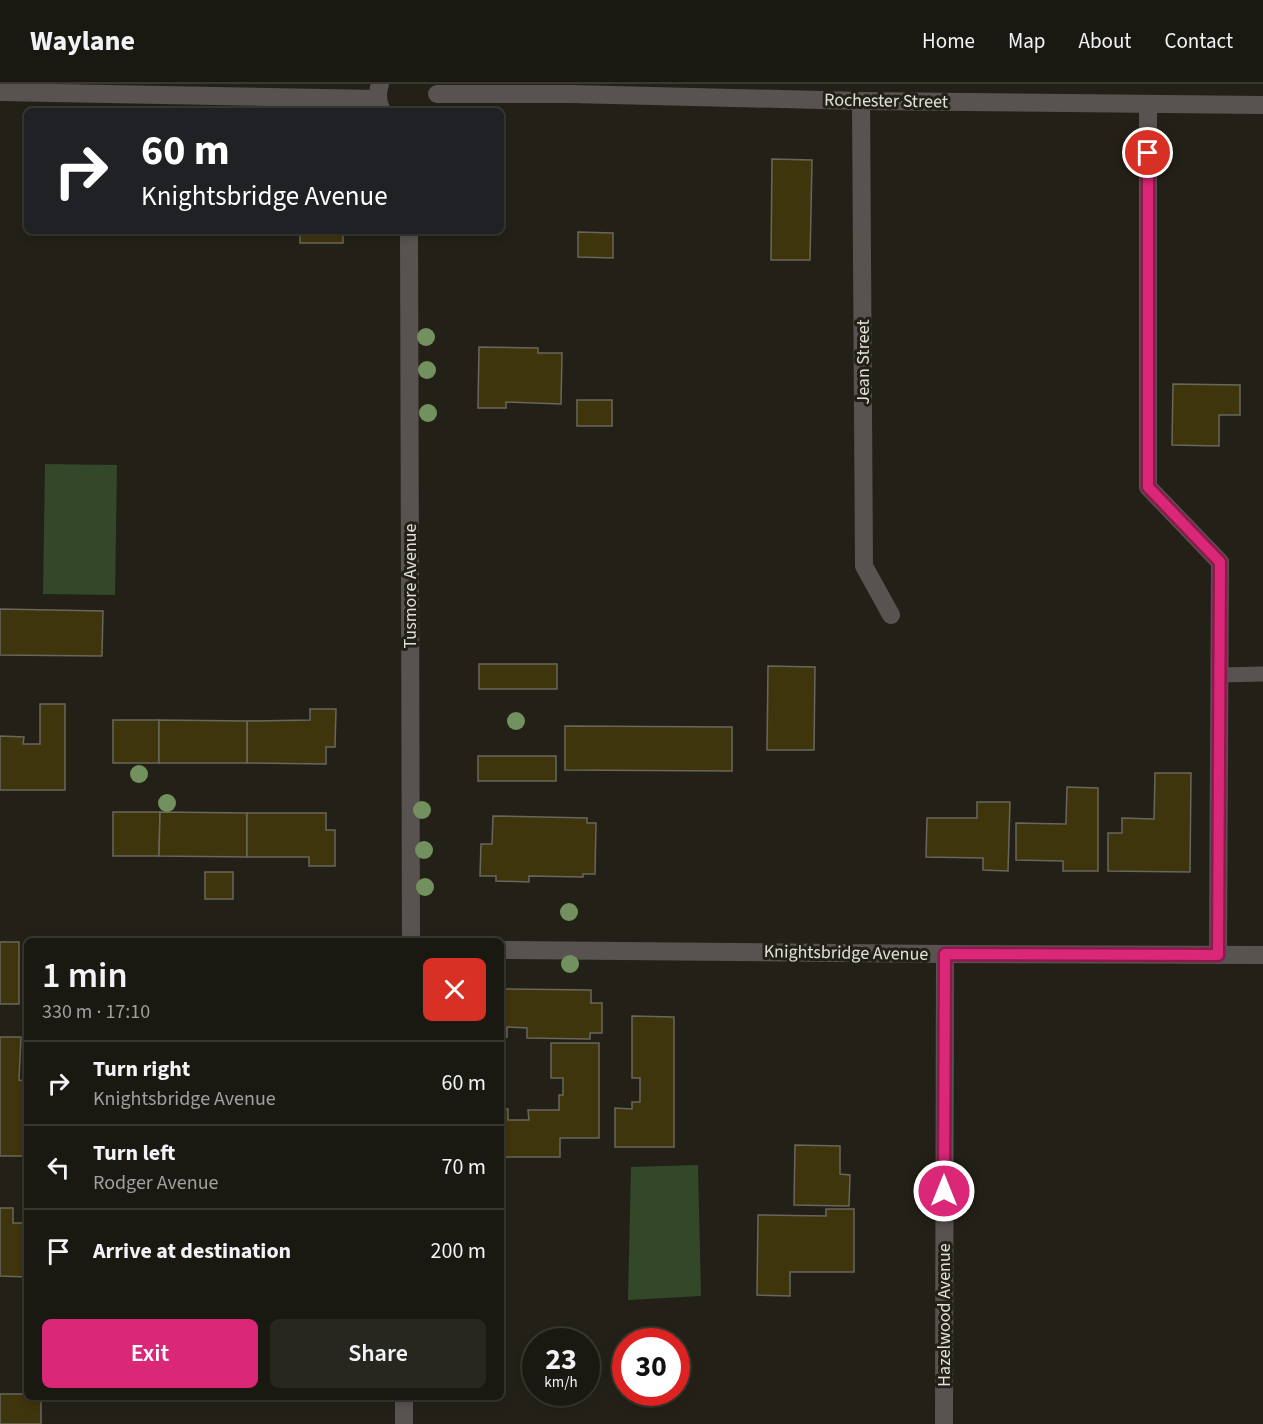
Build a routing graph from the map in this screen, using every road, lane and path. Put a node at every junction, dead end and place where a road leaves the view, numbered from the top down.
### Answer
1 (0, 92) edge
2 (435, 96) edge
3 (380, 98) edge
4 (861, 101) junction
5 (1148, 104) junction
6 (1263, 105) edge
7 (409, 234) edge
8 (891, 615) dead end
9 (1263, 674) edge
10 (1220, 675) junction
11 (411, 938) edge
12 (504, 950) edge
13 (945, 954) junction
14 (1218, 955) junction
15 (1263, 955) edge
16 (404, 1400) edge
17 (404, 1424) edge
18 (944, 1424) edge

1 - 3 street
2 - 4 street, Rochester Street
4 - 5 street, Rochester Street
4 - 8 street, Jean Street
5 - 6 street, Rochester Street
5 - 10 street
7 - 11 street, Tusmore Avenue
9 - 10 lane
10 - 14 street
12 - 13 street, Knightsbridge Avenue
13 - 14 street, Knightsbridge Avenue
13 - 18 street, Hazelwood Avenue
14 - 15 street, Knightsbridge Avenue
16 - 17 street

